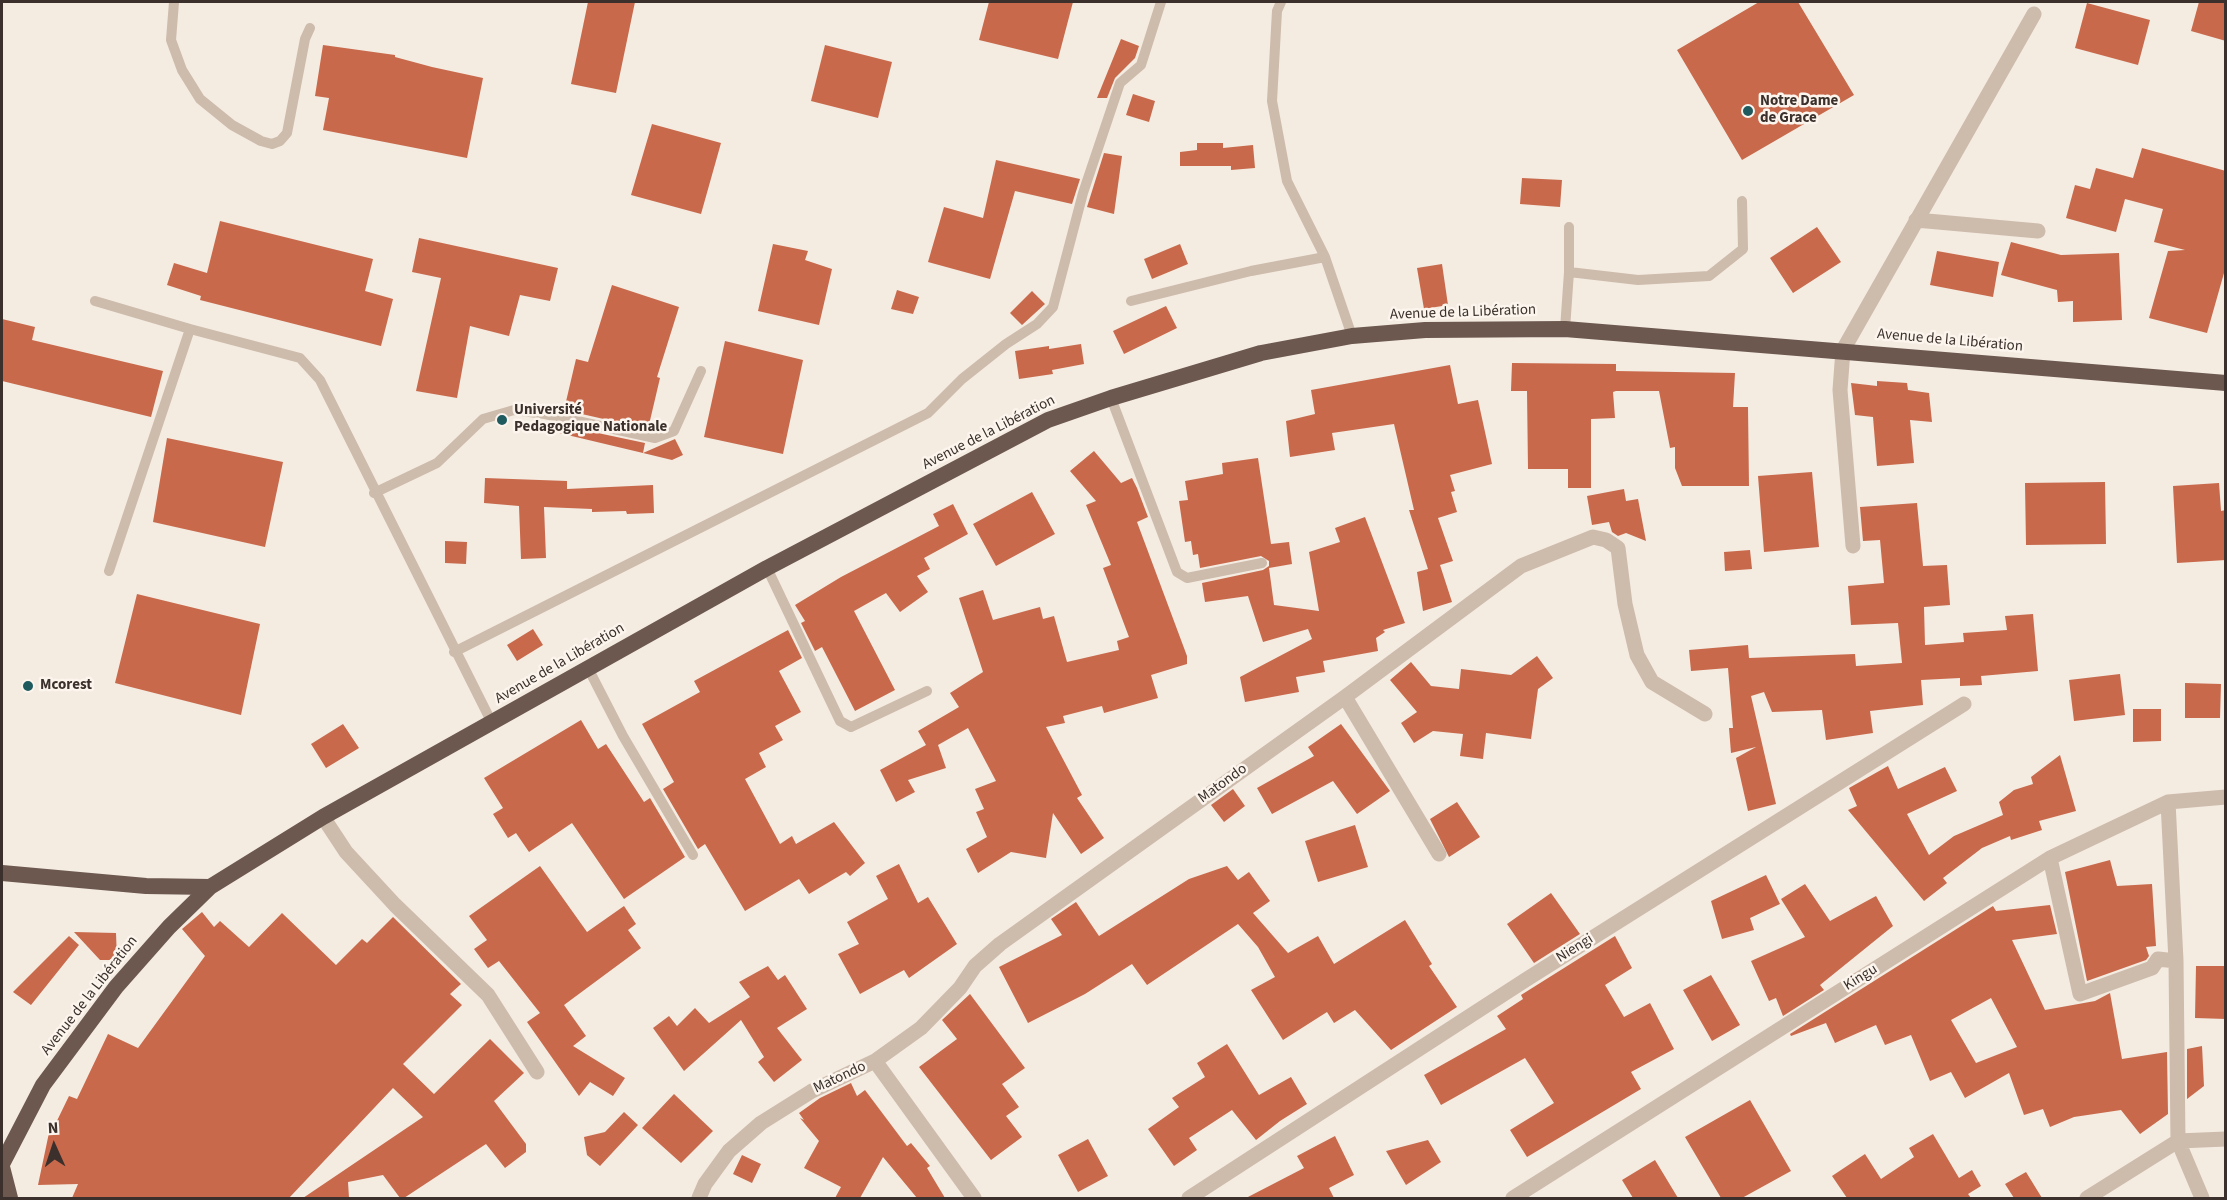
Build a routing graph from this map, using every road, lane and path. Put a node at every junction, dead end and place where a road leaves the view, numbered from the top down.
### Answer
1 (174, 2) edge
2 (1161, 2) edge
3 (1281, 2) edge
4 (2034, 14) dead end
5 (310, 28) dead end
6 (1742, 201) dead end
7 (1916, 220) junction
8 (1569, 227) dead end
9 (2038, 231) dead end
10 (1325, 257) junction
11 (1569, 272) junction
12 (95, 300) dead end
13 (1131, 301) dead end
14 (190, 329) junction
15 (1565, 329) junction
16 (1352, 336) junction
17 (1843, 350) junction
18 (701, 371) dead end
19 (2226, 383) edge
20 (1111, 398) junction
21 (374, 493) junction
22 (1853, 546) dead end
23 (1262, 562) dead end
24 (767, 568) junction
25 (109, 571) dead end
26 (454, 652) junction
27 (588, 668) junction
28 (927, 691) dead end
29 (1345, 697) junction
30 (1964, 704) dead end
31 (1705, 714) dead end
32 (492, 723) junction
33 (2226, 797) edge
34 (2168, 802) junction
35 (323, 817) junction
36 (1439, 854) dead end
37 (693, 855) dead end
38 (2050, 858) junction
39 (2, 873) edge
40 (210, 887) junction
41 (2176, 961) junction
42 (875, 1061) junction
43 (537, 1072) dead end
44 (2226, 1139) edge
45 (2178, 1141) junction
46 (2, 1165) edge
47 (10, 1198) edge
48 (699, 1198) edge
49 (974, 1198) edge
50 (1189, 1198) edge
51 (1513, 1198) edge
52 (2087, 1198) edge
53 (2202, 1198) edge

1 - 5 lane
2 - 26 lane
3 - 10 lane
4 - 7 street
6 - 11 lane
7 - 9 street
7 - 17 street
8 - 11 lane
10 - 13 lane
10 - 16 lane
11 - 15 lane
12 - 14 lane
14 - 21 lane
14 - 25 lane
15 - 16 highway, Avenue de la Libération
15 - 17 highway, Avenue de la Libération
16 - 20 highway, Avenue de la Libération
17 - 19 highway, Avenue de la Libération
17 - 22 street
18 - 21 lane
20 - 23 lane
20 - 24 highway, Avenue de la Libération
21 - 26 lane
24 - 27 highway, Avenue de la Libération
24 - 28 lane
26 - 32 lane
27 - 32 highway, Avenue de la Libération
27 - 37 lane
29 - 31 street, Matondo
29 - 36 street
29 - 42 street, Matondo
30 - 50 street, Niengi
32 - 35 highway, Avenue de la Libération
33 - 34 street, Kingu
34 - 38 street, Kingu
34 - 41 street
35 - 40 highway, Avenue de la Libération
35 - 43 street
38 - 41 street
38 - 51 street, Kingu
39 - 40 highway
40 - 46 highway, Avenue de la Libération
41 - 45 street
42 - 48 street, Matondo
42 - 49 street
44 - 45 street
45 - 52 street
45 - 53 street
46 - 47 highway

